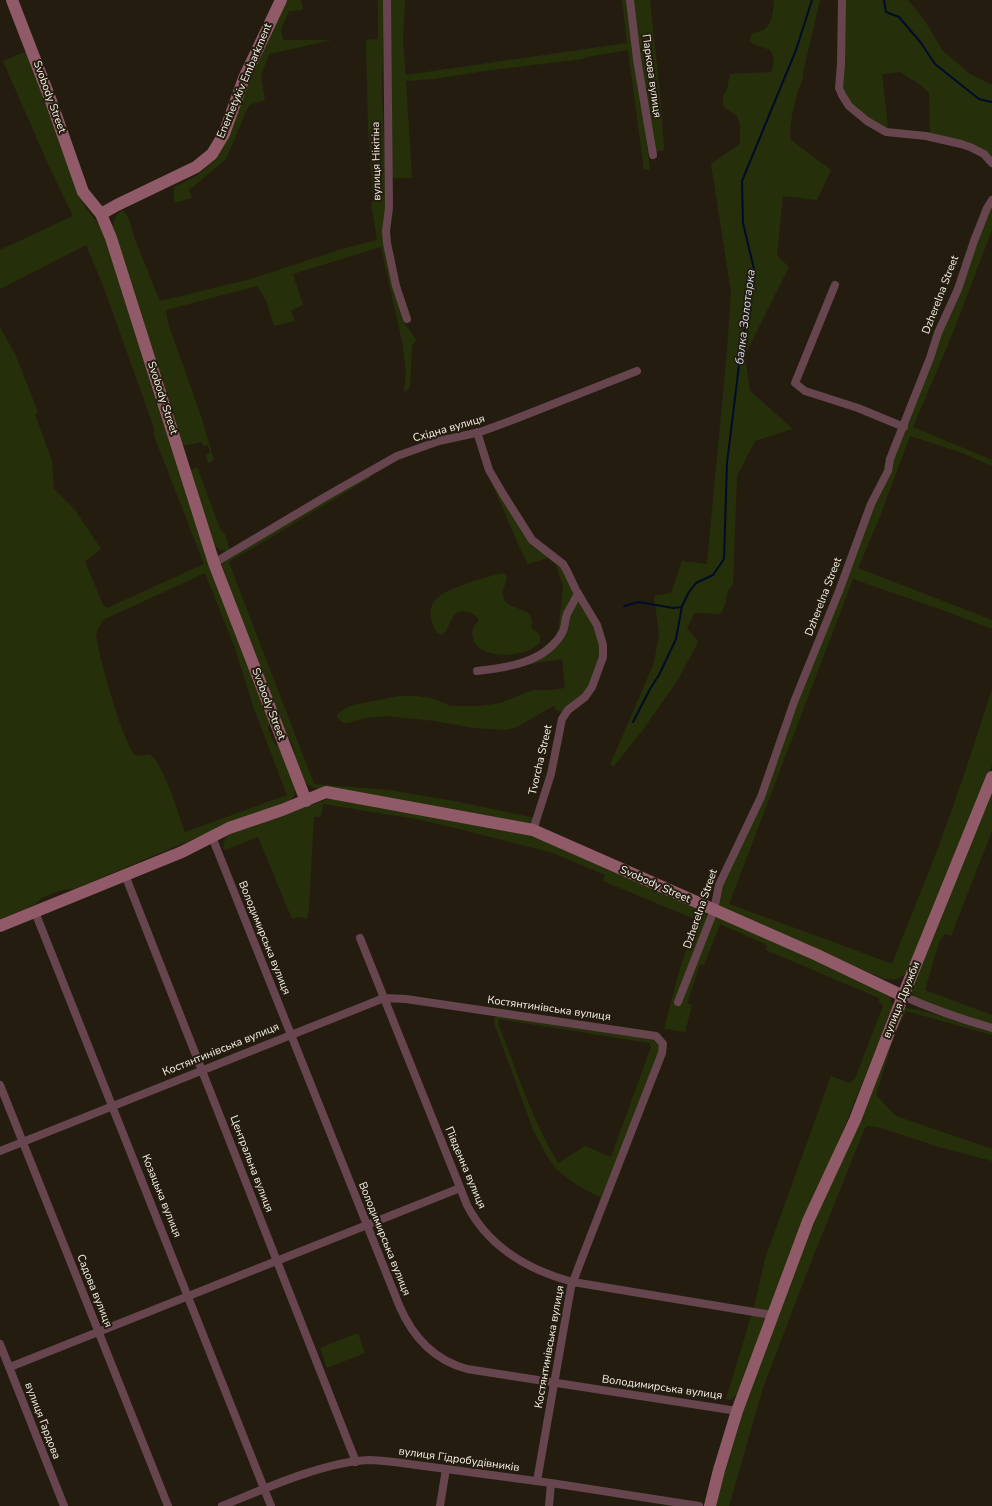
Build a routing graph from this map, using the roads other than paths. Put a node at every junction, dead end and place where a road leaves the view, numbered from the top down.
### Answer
1 (12, 0) edge
2 (281, 0) edge
3 (387, 0) edge
4 (630, 0) edge
5 (842, 0) edge
6 (653, 155) dead end
7 (992, 163) edge
8 (992, 200) edge
9 (101, 214) junction
10 (835, 285) dead end
11 (406, 319) dead end
12 (637, 371) dead end
13 (904, 427) junction
14 (477, 432) junction
15 (214, 563) junction
16 (578, 593) junction
17 (477, 671) dead end
18 (992, 777) edge
19 (306, 801) junction
20 (533, 830) junction
21 (212, 837) junction
22 (124, 875) junction
23 (714, 910) junction
24 (35, 912) junction
25 (0, 926) edge
26 (360, 938) dead end
27 (903, 996) junction
28 (384, 998) junction
29 (678, 1002) dead end
30 (992, 1028) edge
31 (291, 1034) junction
32 (202, 1070) junction
33 (0, 1085) edge
34 (113, 1106) junction
35 (23, 1142) junction
36 (0, 1151) edge
37 (460, 1188) junction
38 (367, 1225) junction
39 (276, 1261) junction
40 (573, 1282) junction
41 (188, 1296) junction
42 (772, 1315) junction
43 (98, 1332) junction
44 (0, 1344) edge
45 (10, 1368) junction
46 (554, 1383) junction
47 (736, 1411) junction
48 (356, 1462) junction
49 (446, 1469) junction
50 (537, 1481) junction
51 (551, 1483) junction
52 (265, 1488) junction
53 (64, 1506) edge
54 (168, 1506) edge
55 (222, 1506) edge
56 (272, 1506) edge
57 (440, 1506) edge
58 (549, 1506) edge
59 (699, 1506) edge
60 (710, 1506) edge

1 - 9 street, Svobody Street
2 - 9 street, Enerhetykiv Embarkment
3 - 11 street, вулиця Нікітіна
4 - 6 street, Паркова вулиця
5 - 7 street
8 - 13 street, Dzherelna Street
9 - 15 street, Svobody Street
10 - 13 street
12 - 14 street, Східна вулиця
13 - 23 street, Dzherelna Street
14 - 15 street, Східна вулиця
14 - 16 street, Tvorcha Street
15 - 19 street, Svobody Street
16 - 17 street
16 - 20 street, Tvorcha Street
18 - 27 street, вулиця Дружби
19 - 20 street, Svobody Street
19 - 21 street, Svobody Street
20 - 23 street, Svobody Street
21 - 22 street, Svobody Street
21 - 31 street, Володимирська вулиця
22 - 24 street, Svobody Street
22 - 32 street, Центральна вулиця
23 - 27 street, Svobody Street
23 - 29 street, Dzherelna Street
24 - 25 street, Svobody Street
24 - 34 street, Козацька вулиця
26 - 28 street, Південна вулиця
27 - 30 street, Svobody Street
27 - 42 street, вулиця Дружби
28 - 31 street, Костянтинівська вулиця
28 - 37 street, Південна вулиця
28 - 40 street, Костянтинівська вулиця
31 - 32 street, Костянтинівська вулиця
31 - 38 street, Володимирська вулиця
32 - 34 street, Костянтинівська вулиця
32 - 39 street, Центральна вулиця
33 - 35 street, Садова вулиця
34 - 35 street, Костянтинівська вулиця
34 - 41 street, Козацька вулиця
35 - 36 street, Костянтинівська вулиця
35 - 43 street, Садова вулиця
37 - 38 street
37 - 40 street, Південна вулиця
38 - 39 street
38 - 46 street, Володимирська вулиця
39 - 41 street
39 - 48 street, Центральна вулиця
40 - 42 street, Південна вулиця
40 - 46 street, Костянтинівська вулиця
41 - 43 street
41 - 52 street, Козацька вулиця
42 - 47 street, вулиця Дружби
43 - 45 street
43 - 54 street, Садова вулиця
44 - 45 street, вулиця Гардова
45 - 53 street, вулиця Гардова
46 - 47 street, Володимирська вулиця
46 - 50 street, Костянтинівська вулиця
47 - 60 street, вулиця Дружби
48 - 49 street, вулиця Гідробудівників
48 - 52 street, вулиця Гідробудівників
49 - 50 street, вулиця Гідробудівників
49 - 57 street
50 - 51 street, вулиця Гідробудівників
51 - 58 street
51 - 59 street, вулиця Гідробудівників
52 - 55 street, вулиця Гідробудівників
52 - 56 street, Козацька вулиця

